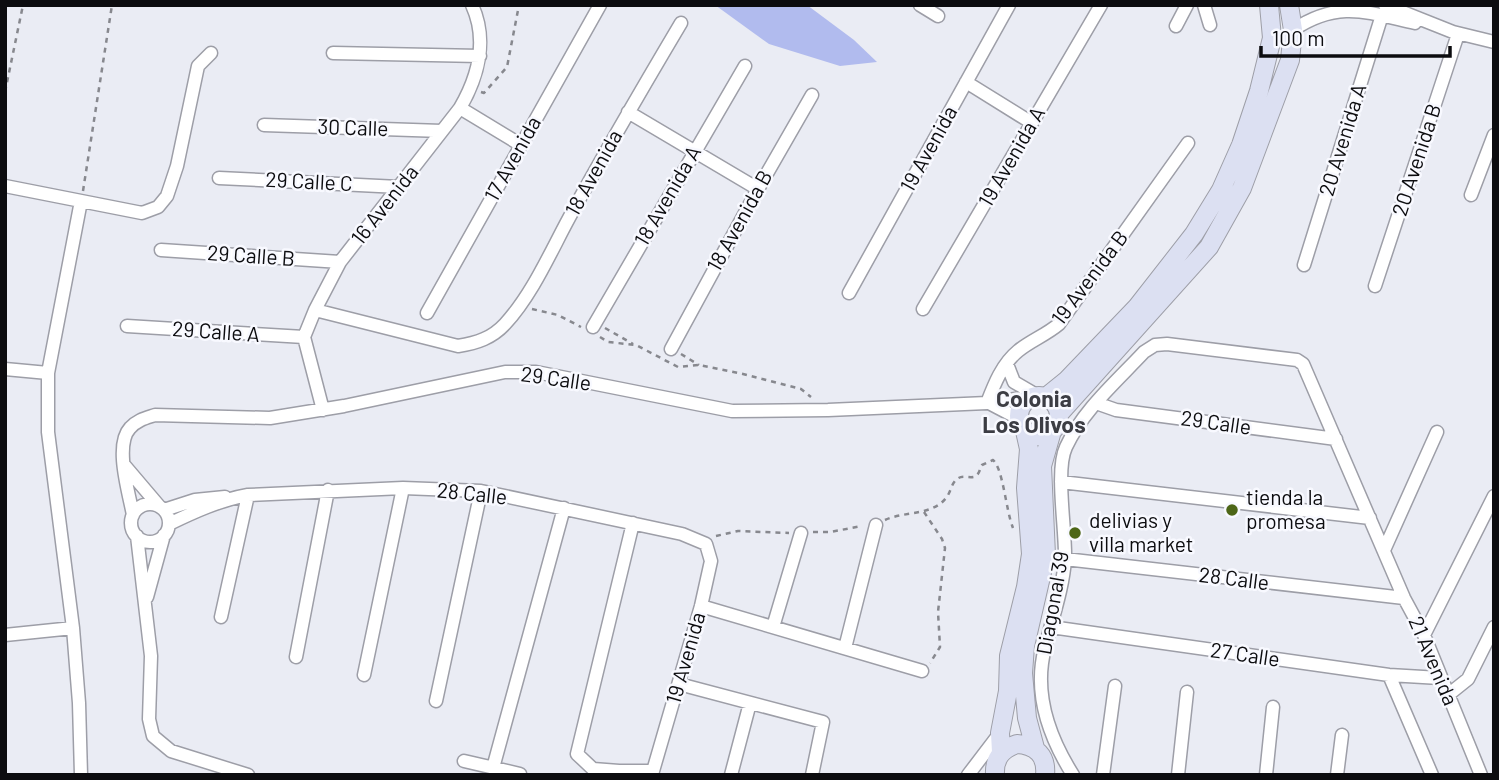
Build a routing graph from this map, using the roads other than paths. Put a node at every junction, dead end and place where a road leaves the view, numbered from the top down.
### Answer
1 (472, 5) edge
2 (600, 5) edge
3 (920, 5) edge
4 (1009, 5) edge
5 (1101, 5) edge
6 (1187, 5) edge
7 (1204, 5) edge
8 (1269, 5) edge
9 (1289, 5) edge
10 (1383, 10) edge
11 (938, 16) dead end
12 (681, 23) dead end
13 (1210, 25) dead end
14 (1176, 26) dead end
15 (1293, 30) junction
16 (1458, 34) junction
17 (1494, 42) edge
18 (211, 53) dead end
19 (333, 53) dead end
20 (480, 56) junction
21 (745, 66) dead end
22 (966, 82) junction
23 (812, 95) dead end
24 (460, 108) junction
25 (628, 112) junction
26 (1032, 123) junction
27 (264, 125) dead end
28 (442, 131) junction
29 (1494, 135) edge
30 (1188, 143) dead end
31 (521, 145) junction
32 (694, 151) junction
33 (219, 178) dead end
34 (5, 187) edge
35 (399, 187) junction
36 (758, 189) junction
37 (1471, 195) dead end
38 (81, 201) junction
39 (161, 250) dead end
40 (340, 262) junction
41 (1304, 265) dead end
42 (1375, 286) dead end
43 (849, 293) dead end
44 (923, 309) dead end
45 (315, 310) junction
46 (427, 313) dead end
47 (594, 325) road end
48 (127, 326) dead end
49 (304, 337) junction
50 (1167, 344) joint
51 (671, 349) road end
52 (1007, 364) junction
53 (5, 369) edge
54 (48, 373) junction
55 (1038, 397) junction
56 (987, 403) junction
57 (1096, 403) junction
58 (323, 410) junction
59 (1059, 414) junction
60 (1022, 427) junction
61 (1052, 431) junction
62 (1437, 432) dead end
63 (1336, 439) junction
64 (124, 465) junction
65 (1062, 482) junction
66 (403, 488) junction
67 (328, 490) junction
68 (481, 491) junction
69 (247, 495) junction
70 (1494, 496) edge
71 (233, 498) junction
72 (162, 508) junction
73 (564, 508) junction
74 (133, 515) junction
75 (1370, 518) junction
76 (633, 523) junction
77 (876, 525) road end
78 (167, 530) junction
79 (801, 533) road end
80 (137, 536) junction
81 (706, 544) joint
82 (1385, 548) junction
83 (1065, 559) junction
84 (1404, 598) junction
85 (145, 604) junction
86 (701, 606) junction
87 (221, 617) dead end
88 (774, 627) junction
89 (1051, 627) junction
90 (1494, 627) edge
91 (73, 628) junction
92 (5, 635) edge
93 (1424, 635) junction
94 (845, 648) junction
95 (296, 657) dead end
96 (922, 671) road end
97 (364, 675) dead end
98 (1390, 675) junction
99 (1440, 678) junction
100 (679, 684) junction
101 (1115, 686) dead end
102 (1188, 692) dead end
103 (1448, 695) junction
104 (436, 701) dead end
105 (750, 703) junction
106 (1273, 707) dead end
107 (1000, 733) junction
108 (1342, 735) dead end
109 (1035, 748) junction
110 (464, 761) dead end
111 (997, 762) edge
112 (494, 768) junction
113 (520, 774) edge
114 (968, 774) edge
115 (1046, 774) edge
116 (80, 775) edge
117 (248, 775) edge
118 (731, 775) edge
119 (812, 775) edge
120 (1073, 775) edge
121 (1103, 775) edge
122 (1178, 775) edge
123 (1266, 775) edge
124 (1337, 775) edge
125 (1432, 775) edge
126 (1481, 775) edge

1 - 20 street, 16 Avenida
2 - 31 street, 17 Avenida
3 - 11 street
4 - 22 street, 19 Avenida
5 - 26 street, 19 Avenida A
6 - 14 street
7 - 13 street
8 - 55 street
9 - 15 street
10 - 15 street
10 - 16 street
10 - 41 street, 20 Avenida A
12 - 25 street, 18 Avenida
15 - 59 street
16 - 17 street
16 - 42 street, 20 Avenida B
18 - 38 street
19 - 20 street
20 - 24 street, 16 Avenida
21 - 32 street, 18 Avenida A
22 - 26 street
22 - 43 street, 19 Avenida
23 - 36 street, 18 Avenida B
24 - 28 street, 16 Avenida
24 - 31 street
25 - 32 street
25 - 45 street, 18 Avenida
26 - 44 street, 19 Avenida A
27 - 28 street, 30 Calle
28 - 35 street, 16 Avenida
29 - 37 street
30 - 52 street, 19 Avenida B
31 - 46 street, 17 Avenida
32 - 36 street
32 - 47 street, 18 Avenida A
33 - 35 street, 29 Calle C
34 - 38 street
35 - 40 street, 16 Avenida
36 - 51 street, 18 Avenida B
38 - 54 street
39 - 40 street, 29 Calle B
40 - 45 street, 16 Avenida
45 - 49 street, 16 Avenida
48 - 49 street, 29 Calle A
49 - 58 street
50 - 57 street, Diagonal 39
50 - 63 street, 21 Avenida
52 - 55 street
52 - 56 street, 19 Avenida B
53 - 54 street
54 - 91 street
55 - 56 street, 29 Calle
55 - 59 street
55 - 60 street
56 - 58 street, 29 Calle
56 - 60 street
57 - 63 street, 29 Calle
57 - 65 street, Diagonal 39
58 - 64 street, 29 Calle
59 - 61 street
60 - 61 street
60 - 107 street, Diagonal 39
61 - 109 street, Diagonal 39
62 - 82 street
63 - 75 street, 21 Avenida
64 - 72 street
64 - 74 street
65 - 75 street
65 - 83 street, Diagonal 39
66 - 67 street, 28 Calle
66 - 68 street, 28 Calle
66 - 97 street
67 - 69 street, 28 Calle
67 - 95 street
68 - 73 street, 28 Calle
68 - 104 street
69 - 71 street, 28 Calle
69 - 87 street
70 - 93 street
71 - 72 street, 28 Calle
71 - 78 street, 28 Calle
72 - 74 street
72 - 78 street
73 - 76 street, 28 Calle
73 - 112 street
74 - 80 street
75 - 82 street, 21 Avenida
76 - 81 street, 28 Calle
76 - 100 street, 19 Avenida
77 - 94 street
78 - 80 street
78 - 85 street
79 - 88 street
80 - 85 street
81 - 86 street, 19 Avenida
82 - 84 street, 21 Avenida
83 - 84 street, 28 Calle
83 - 89 street, Diagonal 39
84 - 93 street, 21 Avenida
85 - 117 street
86 - 88 street
86 - 100 street, 19 Avenida
88 - 94 street
89 - 98 street, 27 Calle
89 - 120 street, Diagonal 39
90 - 103 street
91 - 92 street
91 - 116 street
93 - 99 street, 21 Avenida
94 - 96 street
98 - 99 street, 27 Calle
98 - 125 street
99 - 103 street, 21 Avenida
100 - 105 street
101 - 121 street
102 - 122 street
103 - 126 street, 21 Avenida
105 - 118 street
105 - 119 street
106 - 123 street
107 - 111 street, Diagonal 39
107 - 114 street
108 - 124 street
109 - 111 street
109 - 115 street, Diagonal 39
110 - 112 street
111 - 114 street
112 - 113 street

